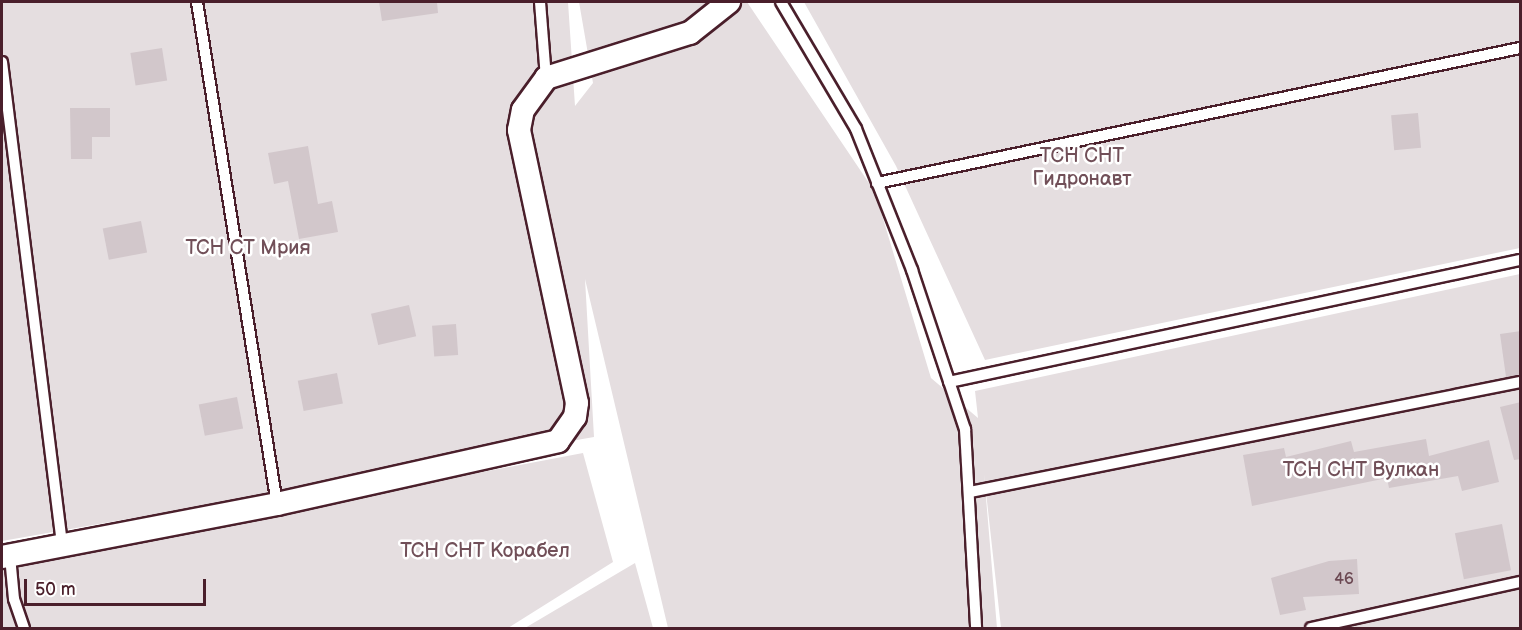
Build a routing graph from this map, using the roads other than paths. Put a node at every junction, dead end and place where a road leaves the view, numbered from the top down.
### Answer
1 (197, 2) edge
2 (540, 2) edge
3 (729, 2) edge
4 (781, 2) edge
5 (1521, 48) edge
6 (2, 62) edge
7 (546, 78) junction
8 (878, 183) junction
9 (1521, 260) edge
10 (950, 382) junction
11 (1521, 382) edge
12 (970, 492) junction
13 (277, 504) junction
14 (62, 546) junction
15 (6, 556) edge
16 (1521, 582) edge
17 (24, 628) edge
18 (976, 628) edge
19 (1311, 628) edge

1 - 13 lane
2 - 7 lane
3 - 7 street
4 - 8 lane
5 - 8 lane
6 - 14 lane
7 - 13 street
8 - 10 lane
9 - 10 lane
10 - 12 lane
11 - 12 lane
12 - 18 lane
13 - 14 street
14 - 15 street
15 - 17 lane
16 - 19 lane

